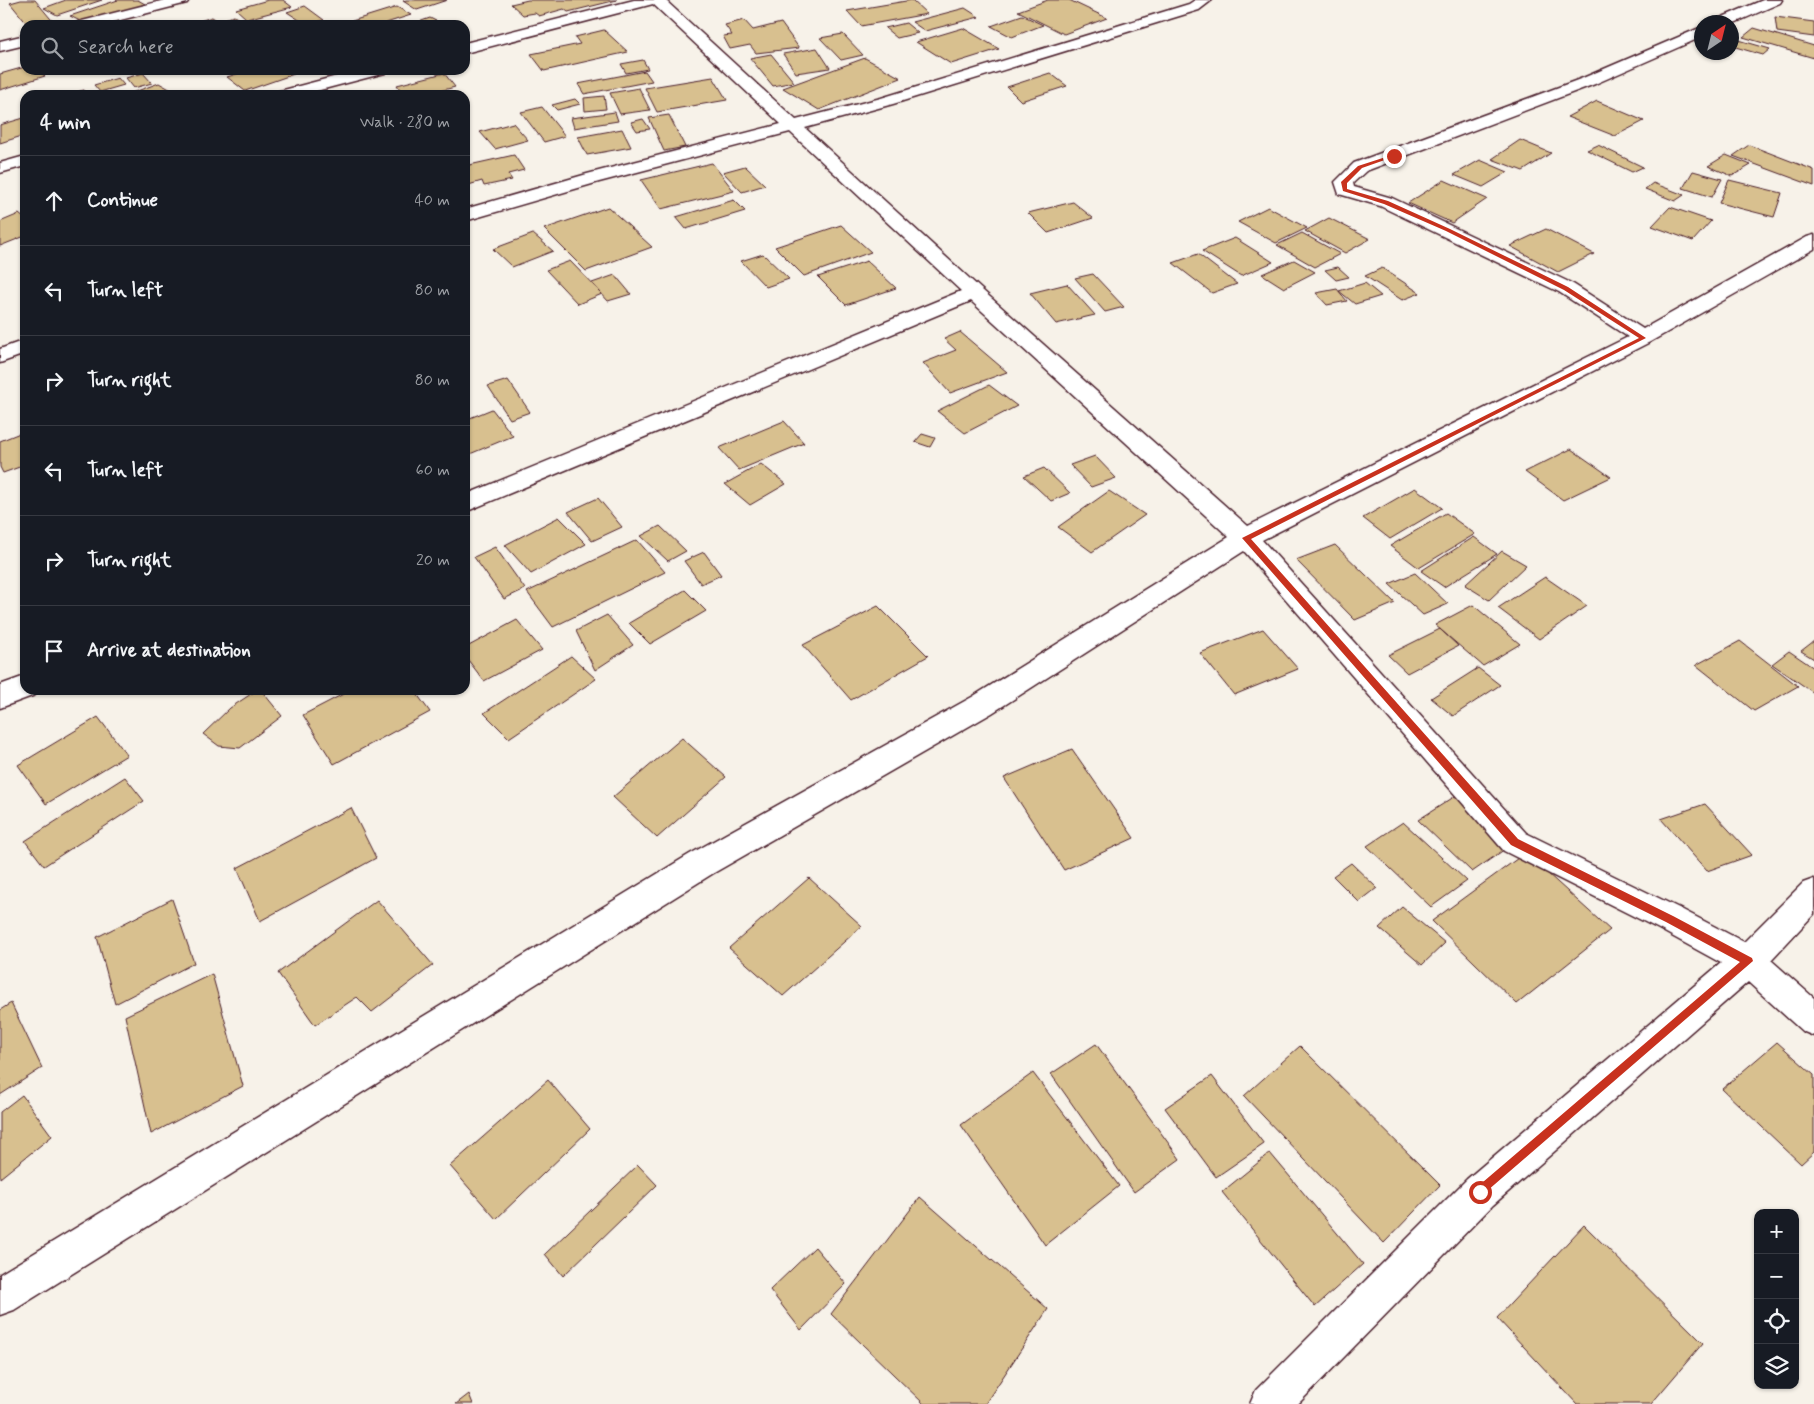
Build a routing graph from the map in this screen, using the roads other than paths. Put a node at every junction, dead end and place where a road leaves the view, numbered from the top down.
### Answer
1 (182, 0) edge
2 (651, 0) edge
3 (658, 0) edge
4 (1204, 0) edge
5 (1774, 0) edge
6 (1739, 15) edge
7 (103, 20) edge
8 (1694, 35) edge
9 (20, 41) edge
10 (0, 46) edge
11 (470, 47) edge
12 (360, 75) edge
13 (301, 90) edge
14 (792, 125) junction
15 (20, 162) edge
16 (0, 168) edge
17 (470, 214) edge
18 (1814, 240) edge
19 (974, 293) junction
20 (1643, 338) junction
21 (20, 348) edge
22 (0, 357) edge
23 (470, 502) edge
24 (1246, 538) junction
25 (20, 689) edge
26 (0, 697) edge
27 (1814, 893) edge
28 (1748, 961) junction
29 (1814, 1020) edge
30 (0, 1296) edge
31 (1270, 1404) edge

1 - 7 street
2 - 11 street
3 - 14 street
4 - 14 street
5 - 6 street
8 - 20 street
9 - 10 street
12 - 13 street
14 - 17 street
14 - 19 street
15 - 16 street
18 - 20 street
19 - 23 street
19 - 24 street
20 - 24 street
21 - 22 street
24 - 28 street
24 - 30 street
25 - 26 street
27 - 28 street
28 - 29 street
28 - 31 street

